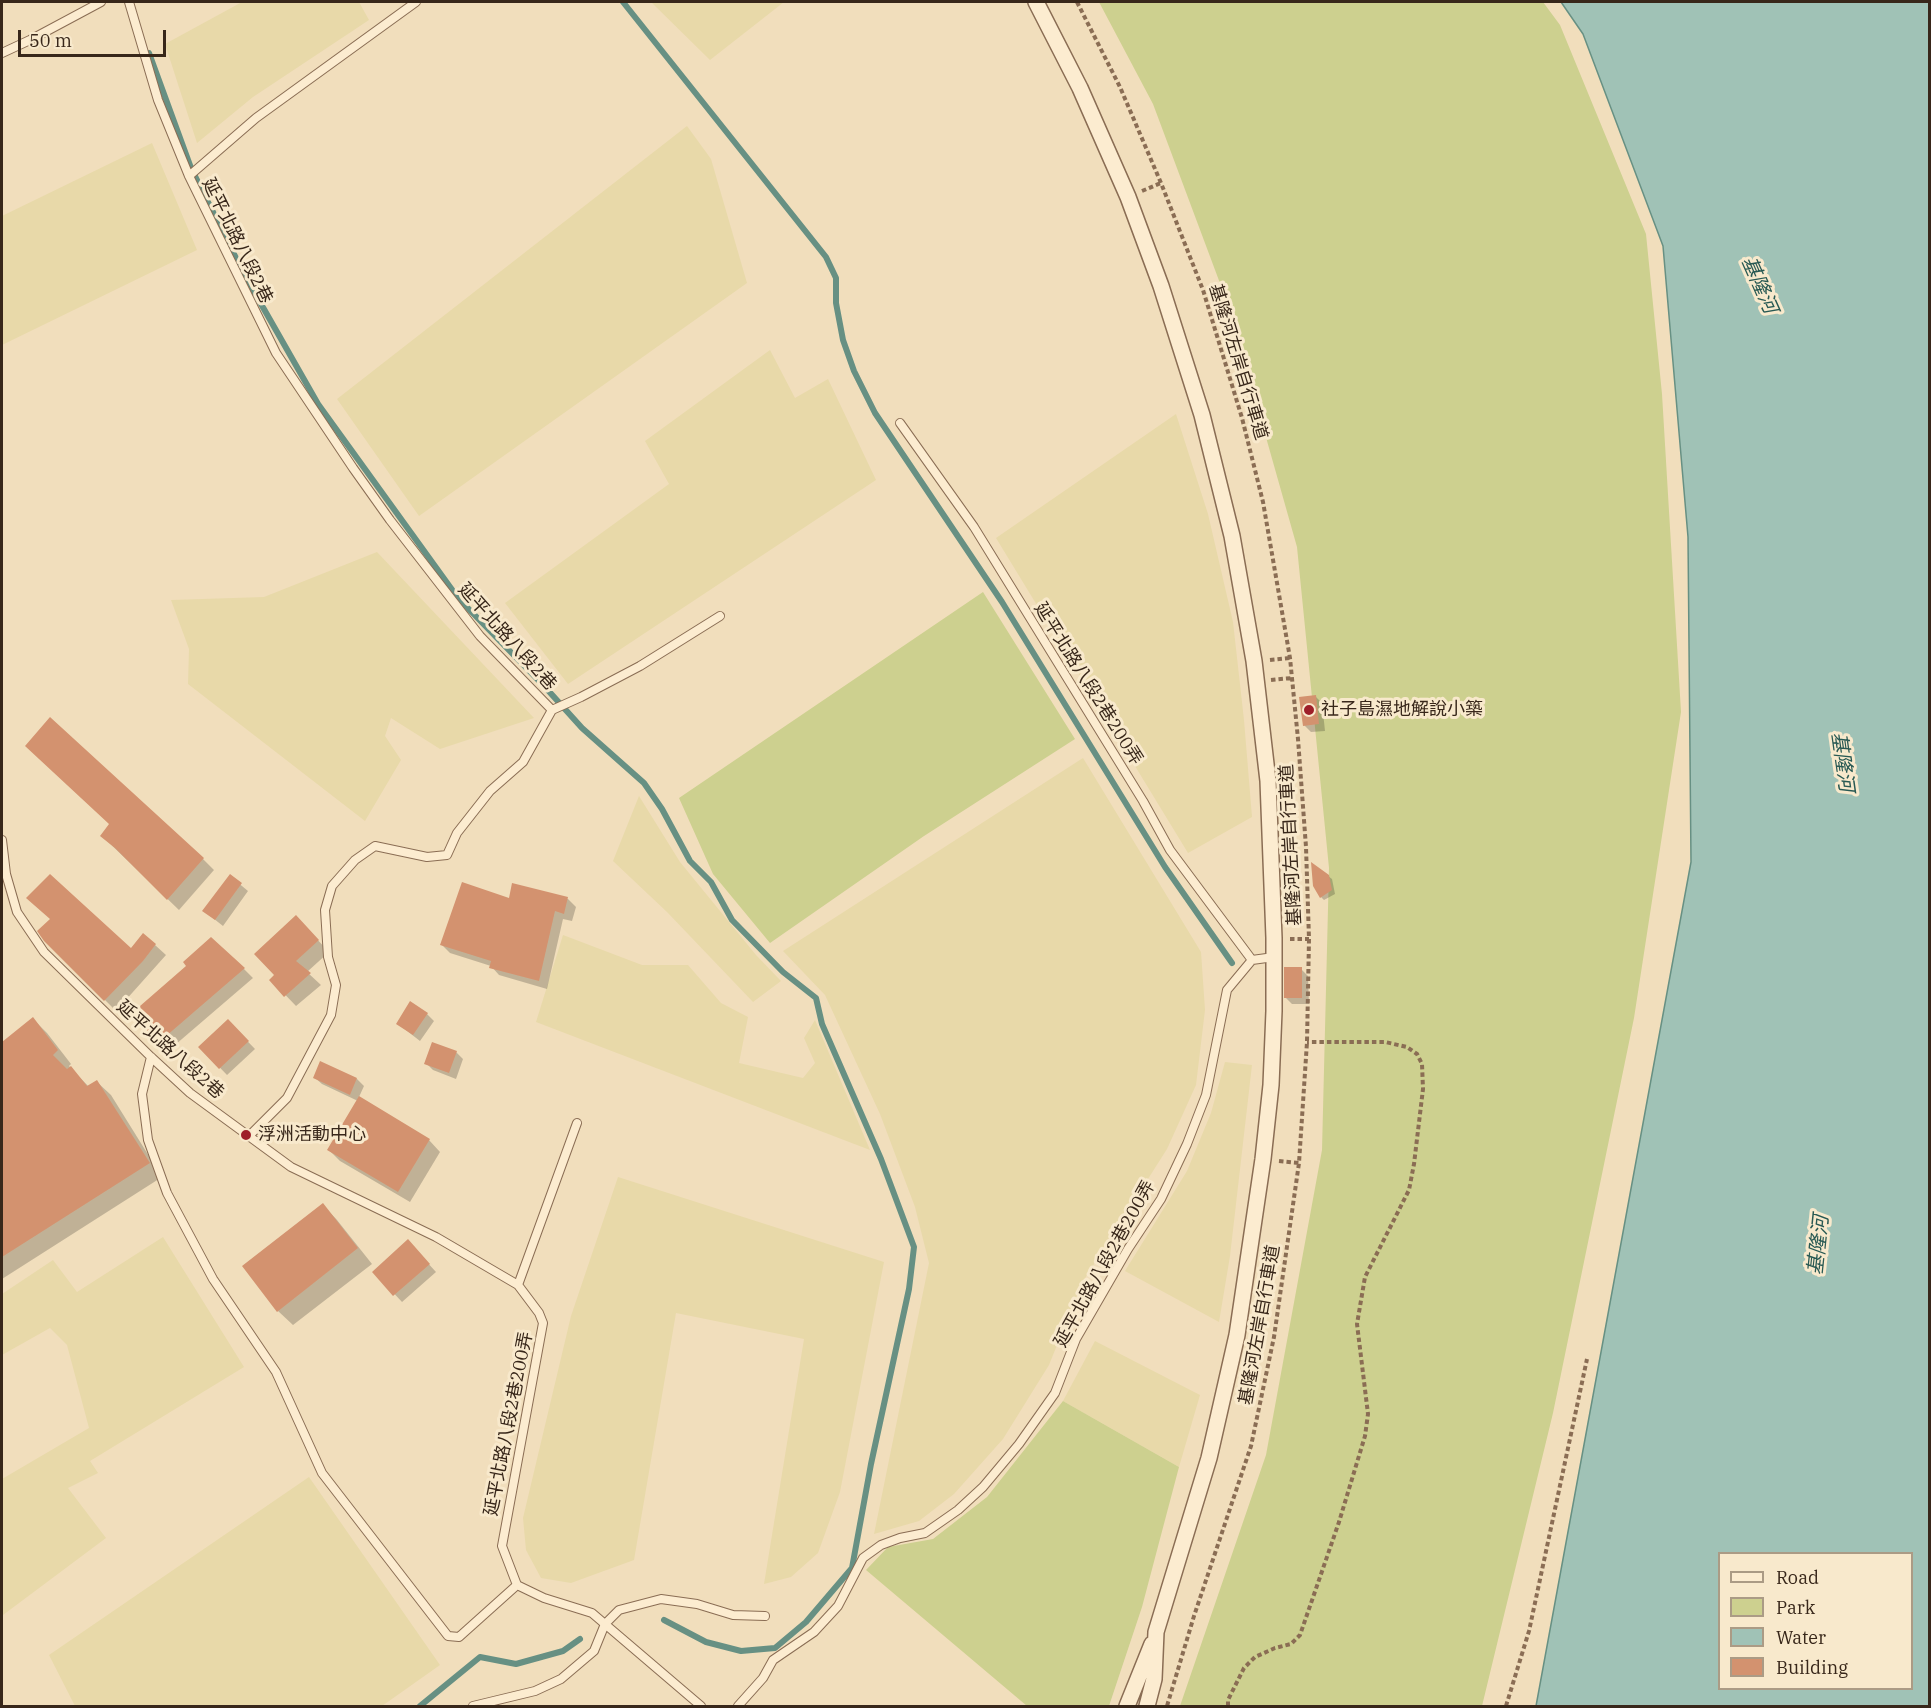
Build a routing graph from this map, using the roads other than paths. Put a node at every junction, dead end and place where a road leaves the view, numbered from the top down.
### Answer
1 (101, 2) edge
2 (129, 2) edge
3 (416, 2) edge
4 (1036, 2) edge
5 (2, 52) edge
6 (189, 176) junction
7 (900, 423) dead end
8 (720, 616) dead end
9 (552, 710) junction
10 (2, 840) edge
11 (1274, 957) junction
12 (1252, 960) junction
13 (151, 1057) junction
14 (577, 1123) dead end
15 (249, 1136) junction
16 (518, 1286) junction
17 (518, 1585) junction
18 (765, 1616) dead end
19 (605, 1623) junction
20 (1156, 1632) junction
21 (473, 1707) edge
22 (701, 1707) edge
23 (738, 1707) edge
24 (1127, 1707) edge
25 (1147, 1707) edge

1 - 5 lane
2 - 6 lane, 延平北路八段2巷
3 - 6 lane
4 - 11 street
6 - 9 lane, 延平北路八段2巷
7 - 12 lane, 延平北路八段2巷200弄
8 - 9 lane
9 - 15 lane, 延平北路八段2巷
10 - 13 lane, 延平北路八段2巷
11 - 12 lane
11 - 20 street
12 - 23 lane, 延平北路八段2巷200弄
13 - 15 lane, 延平北路八段2巷
13 - 17 lane
14 - 16 lane
15 - 16 lane, 延平北路八段2巷200弄
16 - 17 lane, 延平北路八段2巷200弄
17 - 19 lane
18 - 19 lane
19 - 21 lane
19 - 22 lane
20 - 24 street
20 - 25 street

